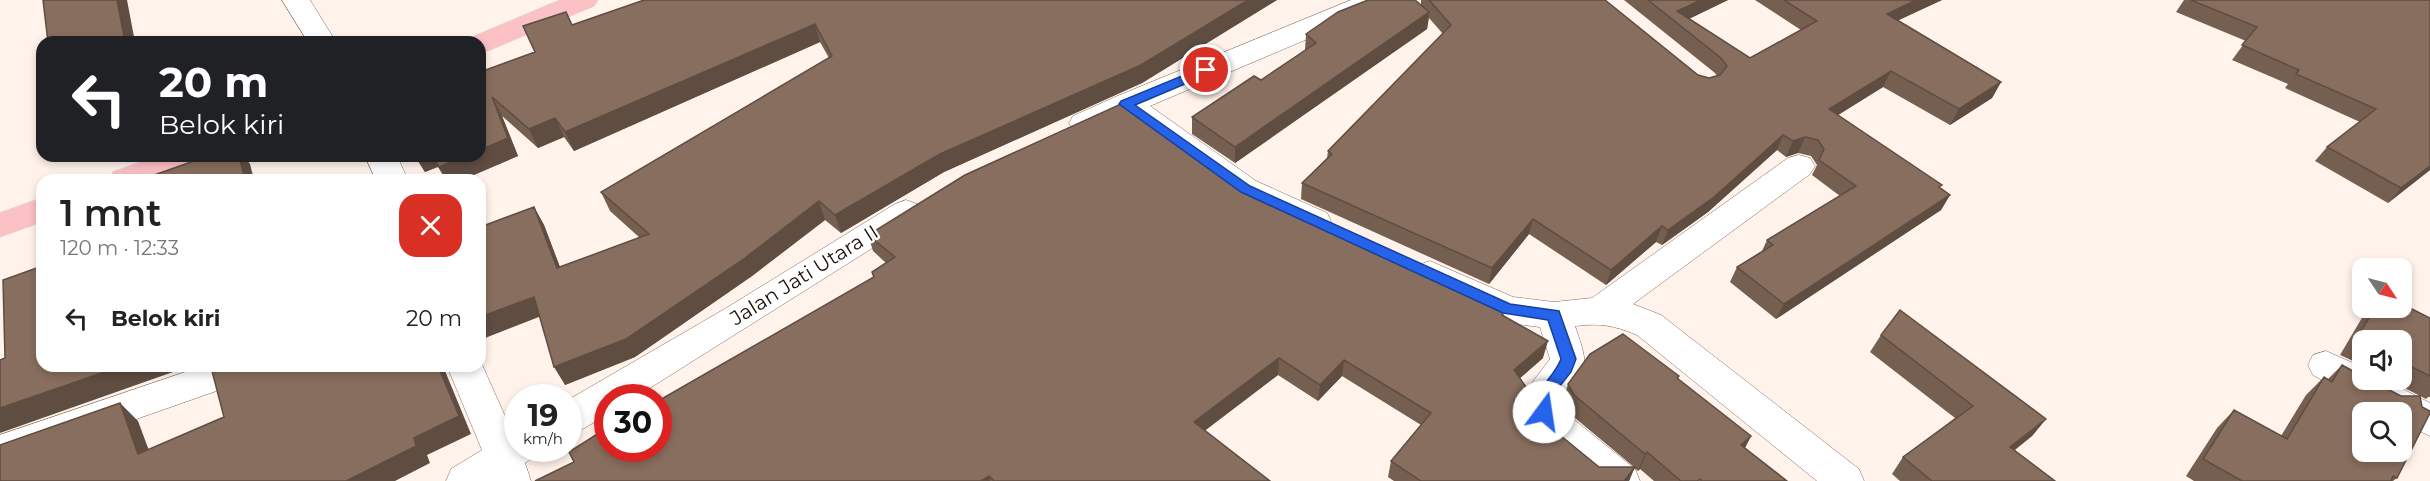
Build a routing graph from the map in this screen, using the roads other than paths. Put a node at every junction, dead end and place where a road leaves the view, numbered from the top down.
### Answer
1 (296, 0) edge
2 (584, 0) edge
3 (1375, 0) edge
4 (318, 36) edge
5 (486, 41) edge
6 (1126, 104) junction
7 (1054, 136) edge
8 (174, 162) edge
9 (1799, 166) dead end
10 (140, 174) edge
11 (929, 198) edge
12 (36, 212) edge
13 (0, 225) edge
14 (1340, 232) edge
15 (1403, 261) edge
16 (1600, 310) junction
17 (1554, 315) junction
18 (2326, 365) dead end
19 (229, 372) edge
20 (468, 372) edge
21 (582, 410) edge
22 (2430, 422) edge
23 (504, 447) edge
24 (0, 451) edge
25 (511, 462) edge
26 (465, 481) edge
27 (1621, 481) edge
28 (1845, 481) edge

1 - 4 street
2 - 5 main road
3 - 6 street
6 - 7 street
6 - 14 street
8 - 10 main road
9 - 16 street
11 - 21 street, Jalan Jati Utara II
12 - 13 main road
15 - 17 street
16 - 17 street
16 - 28 street
17 - 27 street
18 - 22 street
19 - 24 street
20 - 23 street
25 - 26 street

